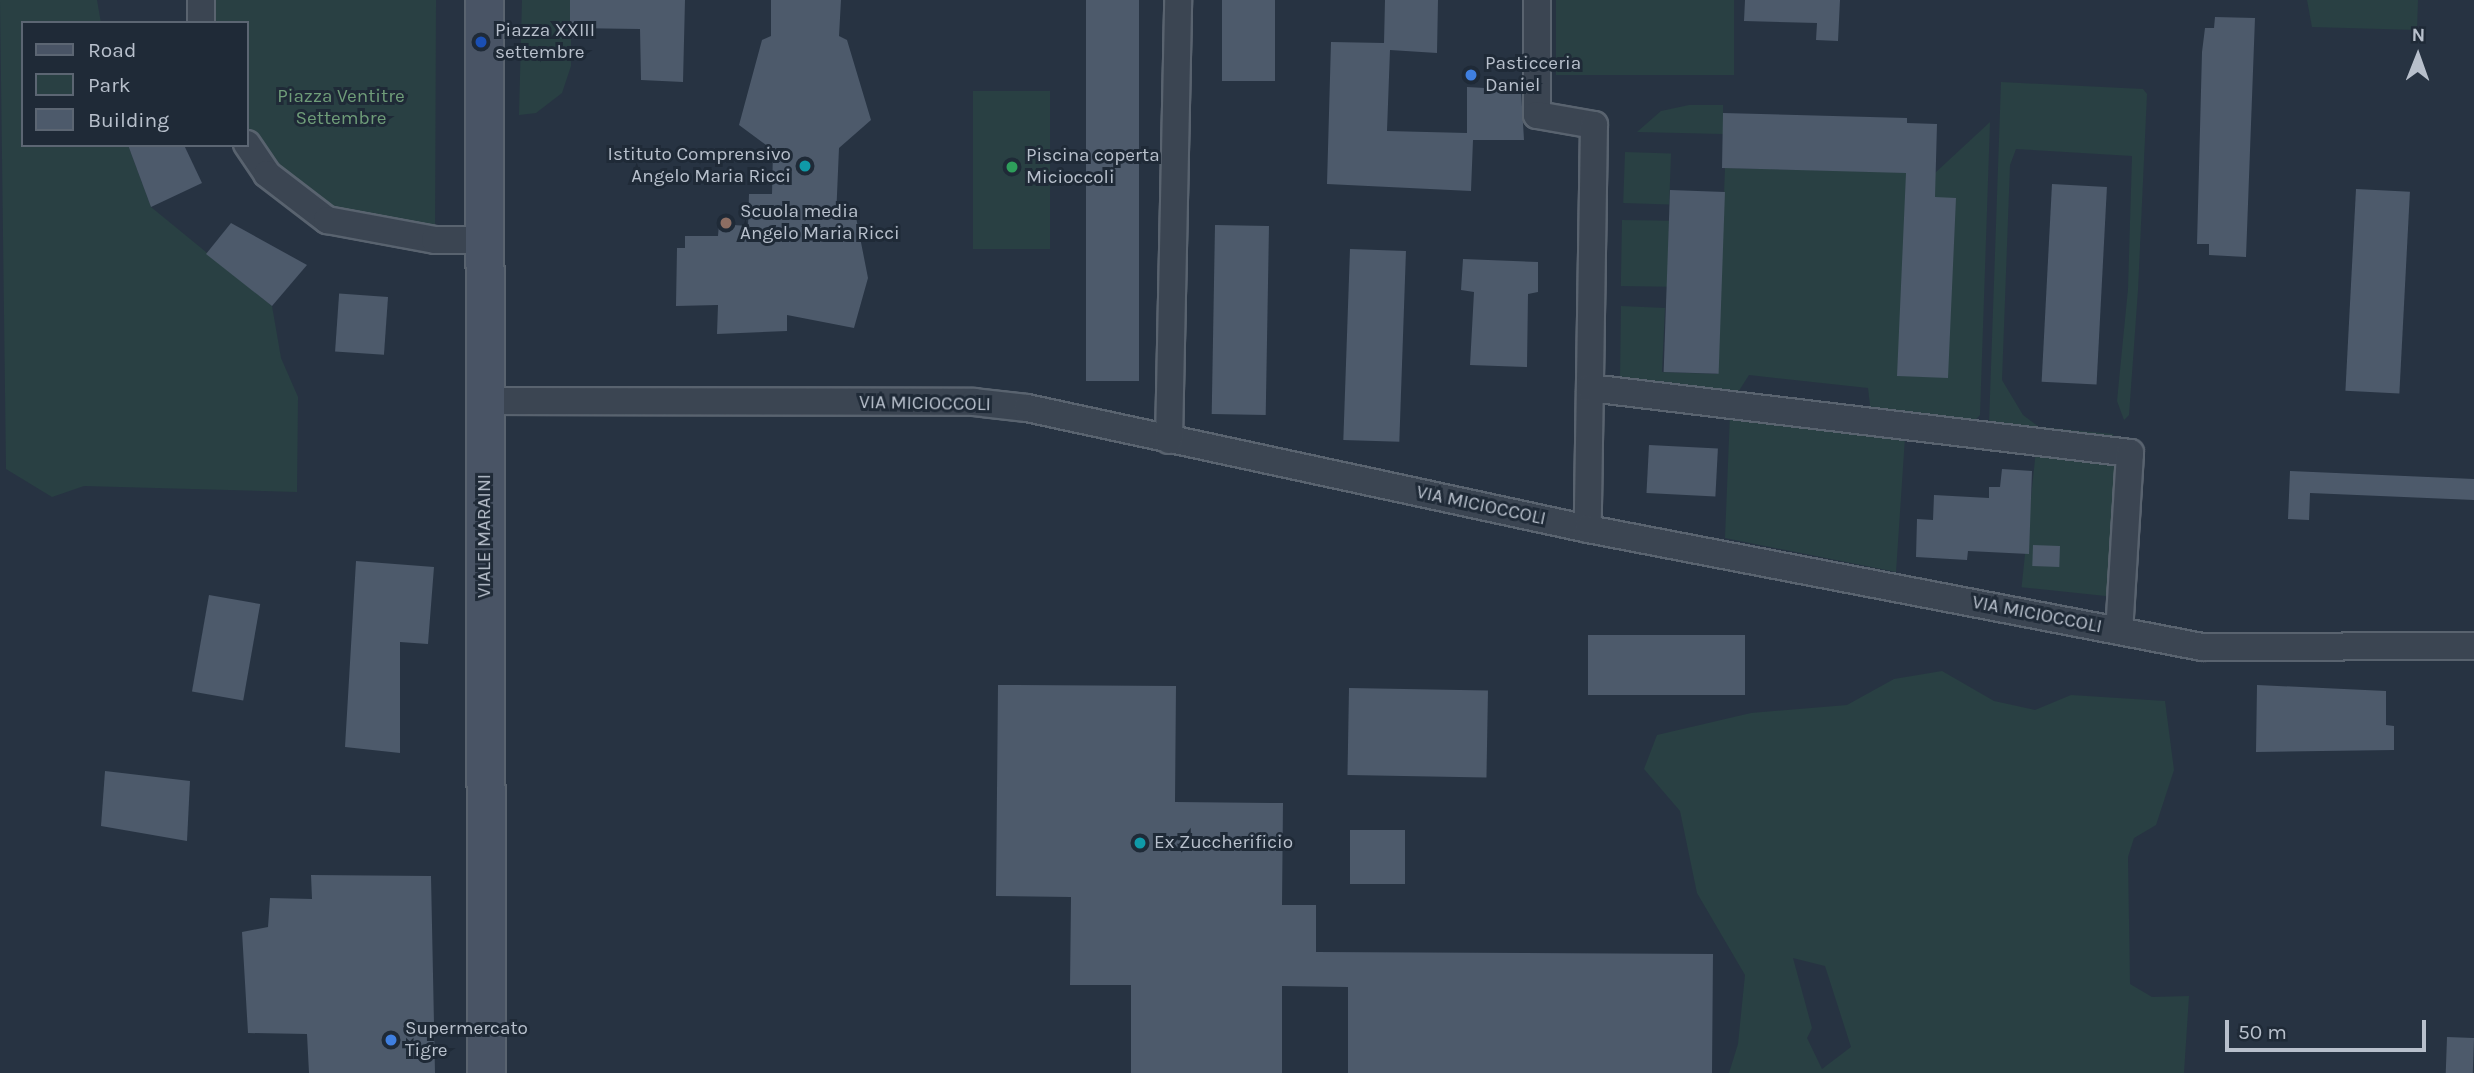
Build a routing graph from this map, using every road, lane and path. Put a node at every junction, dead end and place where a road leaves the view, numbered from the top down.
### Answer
1 (201, 0) edge
2 (484, 0) edge
3 (1178, 0) edge
4 (1537, 0) edge
5 (201, 21) edge
6 (248, 146) edge
7 (485, 240) junction
8 (1590, 388) junction
9 (485, 401) junction
10 (1169, 440) junction
11 (1588, 529) junction
12 (2119, 631) junction
13 (2474, 646) edge
14 (486, 1073) edge

1 - 5 street
2 - 7 main road, VIALE MARAINI
3 - 10 street
4 - 8 street
6 - 7 street
7 - 9 main road, VIALE MARAINI
8 - 11 street
8 - 12 street
9 - 10 street, VIA MICIOCCOLI
9 - 14 main road, VIALE MARAINI
10 - 11 street, VIA MICIOCCOLI
11 - 12 street, VIA MICIOCCOLI
12 - 13 street, VIA MICIOCCOLI

